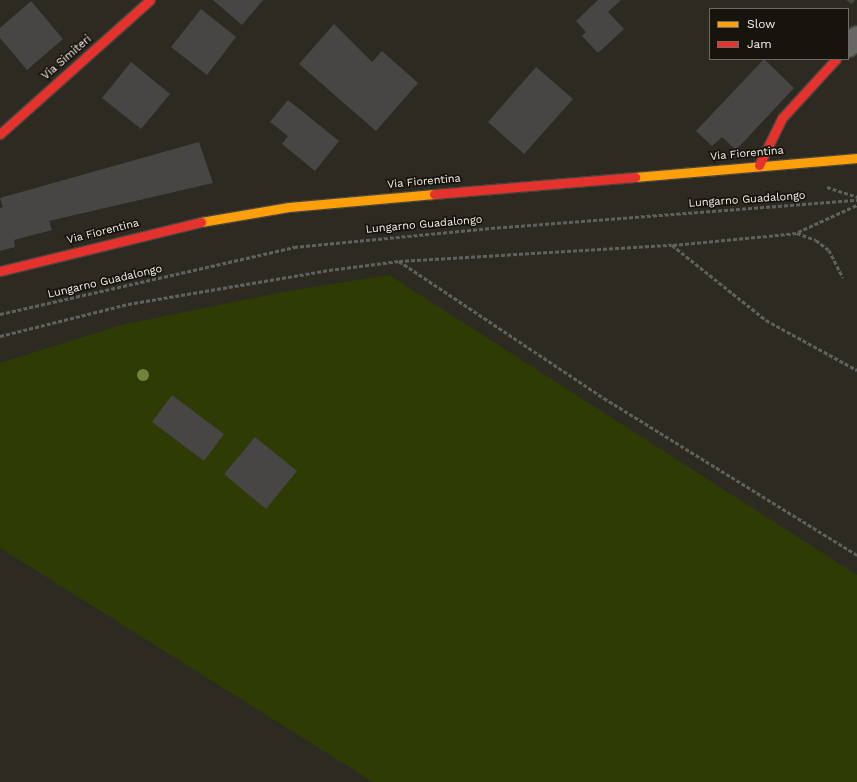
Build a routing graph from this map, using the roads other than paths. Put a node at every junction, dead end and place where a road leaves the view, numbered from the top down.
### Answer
1 (150, 0) edge
2 (857, 36) edge
3 (849, 45) edge
4 (835, 60) edge
5 (0, 134) edge
6 (857, 158) edge
7 (759, 165) junction
8 (0, 271) edge

1 - 5 main road, Via Simiteri
2 - 3 street
4 - 7 main road
6 - 7 main road, Via Fiorentina
7 - 8 main road, Via Fiorentina

